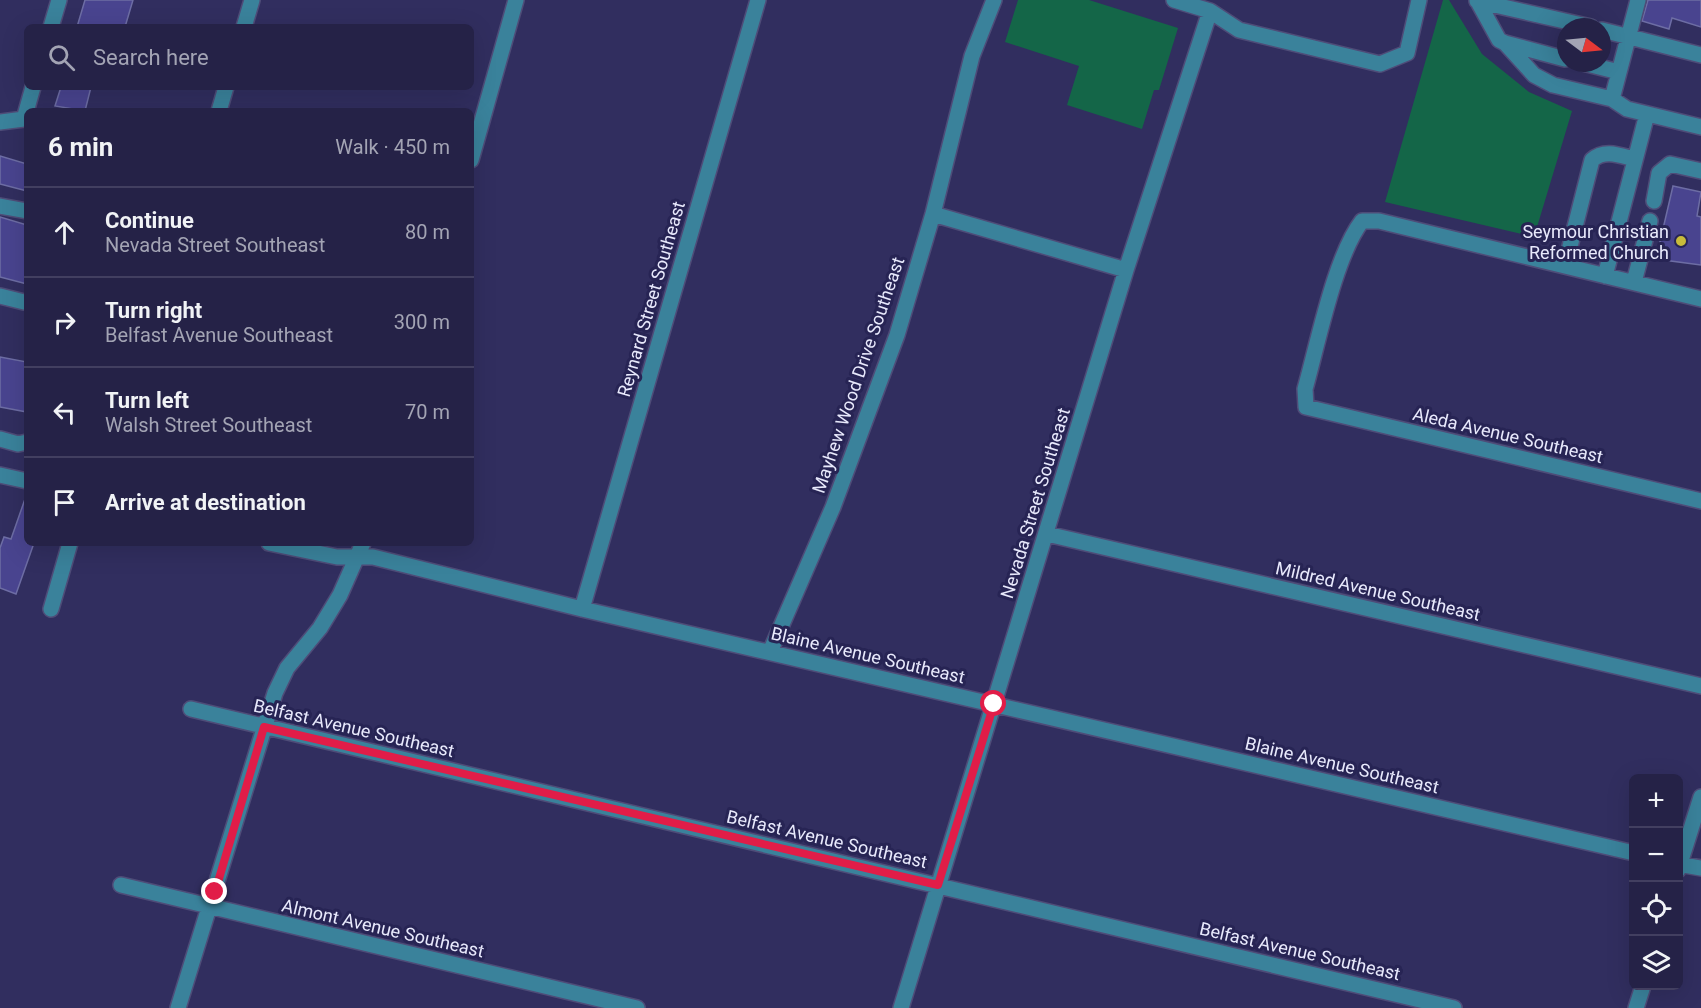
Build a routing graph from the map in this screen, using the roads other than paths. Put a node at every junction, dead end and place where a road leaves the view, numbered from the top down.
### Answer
1 (59, 0) edge
2 (252, 0) edge
3 (516, 0) edge
4 (758, 0) edge
5 (994, 0) edge
6 (1174, 0) edge
7 (1419, 0) edge
8 (1638, 0) edge
9 (1477, 1) edge
10 (1523, 5) edge
11 (1210, 11) junction
12 (1563, 18) edge
13 (52, 24) edge
14 (245, 24) edge
15 (1611, 32) edge
16 (1628, 36) junction
17 (1505, 43) junction
18 (1701, 55) edge
19 (1557, 57) edge
20 (1611, 70) edge
21 (1619, 72) junction
22 (32, 90) edge
23 (225, 90) edge
24 (1612, 99) junction
25 (27, 108) edge
26 (220, 108) edge
27 (1647, 114) junction
28 (24, 119) edge
29 (0, 122) edge
30 (1701, 127) edge
31 (474, 149) edge
32 (1634, 159) junction
33 (1701, 171) edge
34 (1654, 201) dead end
35 (0, 206) edge
36 (24, 210) edge
37 (933, 214) junction
38 (1650, 221) dead end
39 (1565, 266) junction
40 (1126, 270) junction
41 (1605, 276) junction
42 (1634, 282) junction
43 (0, 296) edge
44 (1701, 299) edge
45 (24, 302) dead end
46 (0, 439) edge
47 (24, 443) edge
48 (0, 475) edge
49 (24, 480) edge
50 (1701, 501) edge
51 (1047, 534) junction
52 (69, 546) edge
53 (282, 546) edge
54 (361, 550) edge
55 (51, 609) dead end
56 (582, 609) junction
57 (770, 652) junction
58 (1701, 686) edge
59 (994, 704) junction
60 (191, 709) dead end
61 (264, 727) junction
62 (1701, 796) edge
63 (1629, 852) edge
64 (1683, 853) edge
65 (1683, 866) edge
66 (1701, 868) edge
67 (121, 885) dead end
68 (938, 885) junction
69 (210, 908) junction
70 (1642, 990) edge
71 (178, 1008) edge
72 (637, 1008) edge
73 (901, 1008) edge
74 (1454, 1008) edge
75 (1636, 1008) edge

1 - 13 street
2 - 14 street
3 - 31 street
4 - 56 street, Reynard Street Southeast
5 - 37 street, Mayhew Wood Drive Southeast
6 - 11 street
7 - 11 street
8 - 16 street
9 - 10 street
9 - 17 street
10 - 12 street
11 - 40 street, Nevada Street Southeast
15 - 16 street
16 - 18 street
16 - 21 street
17 - 19 street
17 - 24 street
20 - 21 street
21 - 24 street
22 - 25 street
23 - 26 street
24 - 27 street
27 - 30 street
27 - 32 street
28 - 29 street
32 - 39 street
32 - 41 street
33 - 34 street
35 - 36 street
37 - 40 street
37 - 57 street, Mayhew Wood Drive Southeast
38 - 42 street
39 - 41 street
39 - 50 street, Aleda Avenue Southeast
40 - 51 street, Nevada Street Southeast
41 - 42 street
42 - 44 street
43 - 45 street
46 - 47 street
48 - 49 street
51 - 58 street, Mildred Avenue Southeast
51 - 59 street, Nevada Street Southeast
52 - 55 street
53 - 54 street, Blaine Avenue Southeast
54 - 56 street, Blaine Avenue Southeast
54 - 61 street
56 - 57 street, Blaine Avenue Southeast
57 - 59 street, Blaine Avenue Southeast
59 - 63 street, Blaine Avenue Southeast
59 - 68 street, Nevada Street Southeast
60 - 61 street, Belfast Avenue Southeast
61 - 68 street, Belfast Avenue Southeast
61 - 69 street
62 - 64 street
65 - 66 street
67 - 69 street, Almont Avenue Southeast
68 - 73 street, Nevada Street Southeast
68 - 74 street, Belfast Avenue Southeast
69 - 71 street
69 - 72 street, Almont Avenue Southeast
70 - 75 street

